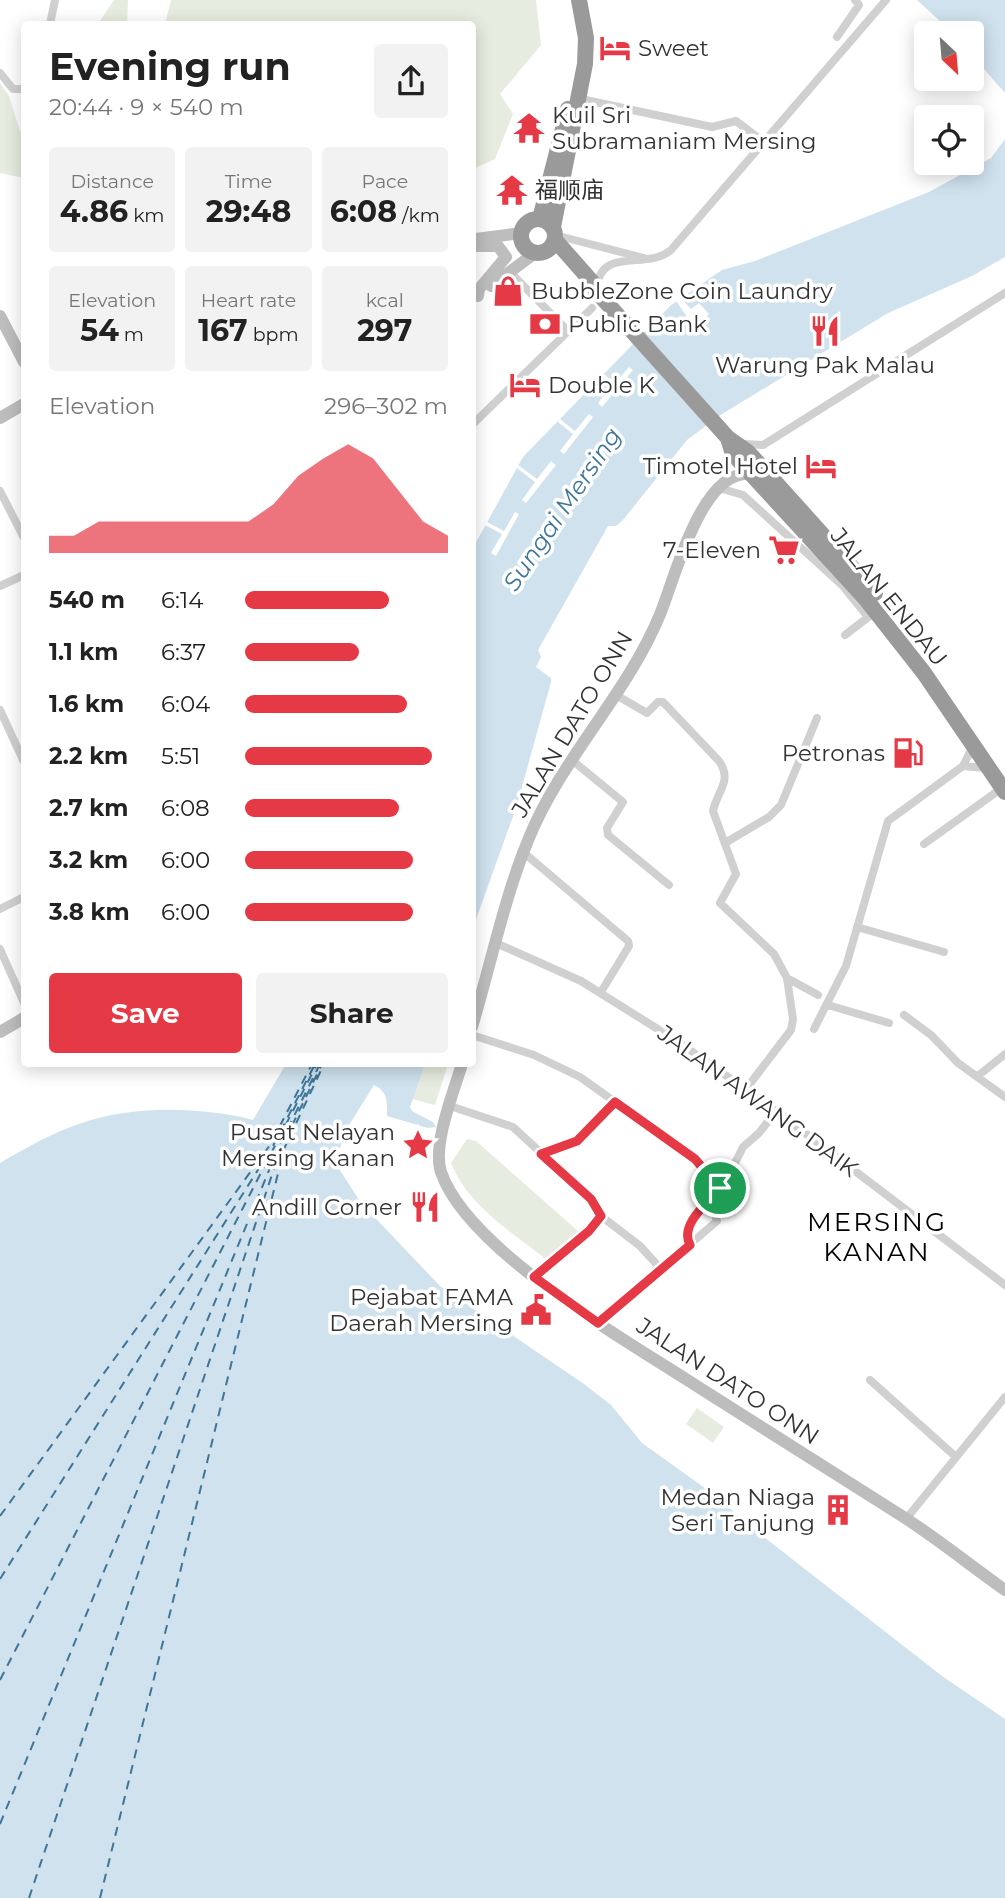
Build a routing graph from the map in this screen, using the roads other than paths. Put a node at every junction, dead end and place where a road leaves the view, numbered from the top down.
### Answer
1 (55, 0) edge
2 (570, 0) edge
3 (579, 0) edge
4 (855, 0) edge
5 (886, 0) edge
6 (51, 21) edge
7 (837, 37) dead end
8 (0, 73) edge
9 (21, 89) edge
10 (580, 99) junction
11 (765, 143) junction
12 (551, 230) junction
13 (521, 233) junction
14 (476, 239) edge
15 (476, 246) edge
16 (538, 253) junction
17 (652, 260) junction
18 (510, 272) junction
19 (596, 291) junction
20 (1005, 293) edge
21 (476, 296) edge
22 (476, 297) edge
23 (592, 308) dead end
24 (0, 316) edge
25 (568, 331) junction
26 (20, 342) edge
27 (21, 406) edge
28 (0, 418) edge
29 (476, 421) edge
30 (733, 445) junction
31 (763, 445) junction
32 (755, 469) junction
33 (723, 484) junction
34 (0, 491) edge
35 (21, 532) edge
36 (21, 576) edge
37 (845, 582) junction
38 (0, 586) edge
39 (872, 614) junction
40 (845, 635) dead end
41 (616, 695) junction
42 (0, 710) edge
43 (817, 718) dead end
44 (974, 740) junction
45 (21, 756) edge
46 (573, 761) junction
47 (964, 766) junction
48 (989, 769) junction
49 (1004, 785) edge
50 (725, 843) junction
51 (924, 844) dead end
52 (523, 852) junction
53 (669, 885) dead end
54 (21, 898) edge
55 (0, 909) edge
56 (857, 927) junction
57 (496, 943) junction
58 (0, 949) edge
59 (944, 952) dead end
60 (788, 978) junction
61 (601, 992) junction
62 (818, 995) dead end
63 (21, 996) edge
64 (828, 1005) junction
65 (476, 1013) edge
66 (904, 1015) dead end
67 (21, 1020) edge
68 (889, 1023) dead end
69 (814, 1029) dead end
70 (0, 1032) edge
71 (476, 1036) edge
72 (1005, 1054) edge
73 (461, 1067) edge
74 (979, 1075) junction
75 (746, 1089) junction
76 (1005, 1097) edge
77 (615, 1102) junction
78 (450, 1106) junction
79 (776, 1111) junction
80 (541, 1154) junction
81 (720, 1188) junction
82 (710, 1200) junction
83 (601, 1216) junction
84 (690, 1245) junction
85 (661, 1269) junction
86 (534, 1277) junction
87 (1005, 1284) edge
88 (598, 1323) junction
89 (870, 1380) dead end
90 (1005, 1397) edge
91 (956, 1457) junction
92 (906, 1519) junction
93 (1005, 1590) edge

1 - 6 street
2 - 12 highway
3 - 10 highway
4 - 7 street
5 - 11 street
8 - 9 street
10 - 11 street
10 - 12 highway
11 - 17 street
12 - 13 highway
12 - 16 highway
12 - 17 street
12 - 19 highway, JALAN ENDAU
13 - 14 main road
13 - 16 highway
15 - 21 main road
16 - 18 main road
16 - 19 highway, JALAN ENDAU
17 - 19 street
18 - 22 main road
18 - 25 street
19 - 30 highway, JALAN ENDAU
20 - 31 street
23 - 25 street
24 - 26 main road
25 - 29 street
27 - 28 main road
30 - 31 street
30 - 32 highway, JALAN ENDAU
30 - 33 main road, JALAN DATO ONN
31 - 32 street
32 - 33 main road
32 - 37 highway, JALAN ENDAU
32 - 44 highway, JALAN ENDAU
33 - 37 street
33 - 41 main road, JALAN DATO ONN
34 - 35 street
36 - 38 street
37 - 39 highway, JALAN ENDAU
39 - 40 street
39 - 44 highway, JALAN ENDAU
41 - 46 main road, JALAN DATO ONN
41 - 50 street
42 - 45 street
43 - 50 street
44 - 47 street
44 - 48 highway, JALAN ENDAU
44 - 49 highway, JALAN ENDAU
46 - 52 main road, JALAN DATO ONN
46 - 53 street
47 - 48 street
47 - 56 street
48 - 49 highway, JALAN ENDAU
49 - 51 street
50 - 60 street
52 - 57 main road, JALAN DATO ONN
52 - 61 street
54 - 55 street
56 - 59 street
56 - 64 street
57 - 61 street, JALAN AWANG DAIK
57 - 65 main road, JALAN DATO ONN
58 - 63 street
60 - 62 street
60 - 75 street
61 - 75 street, JALAN AWANG DAIK
64 - 68 street
64 - 69 street
66 - 74 street
67 - 70 main road
71 - 77 street
72 - 74 street
73 - 78 main road, JALAN DATO ONN
74 - 76 street
75 - 79 street, JALAN AWANG DAIK
77 - 80 street
77 - 81 street
78 - 80 street
78 - 86 main road, JALAN DATO ONN
79 - 81 street
79 - 87 street, JALAN AWANG DAIK
80 - 83 street
81 - 82 street
82 - 84 street
82 - 84 street
83 - 85 street
83 - 86 street
84 - 85 street
85 - 88 street
86 - 88 main road, JALAN DATO ONN
88 - 92 main road, JALAN DATO ONN
89 - 91 street
90 - 91 street
91 - 92 street
92 - 93 main road, JALAN DATO ONN

